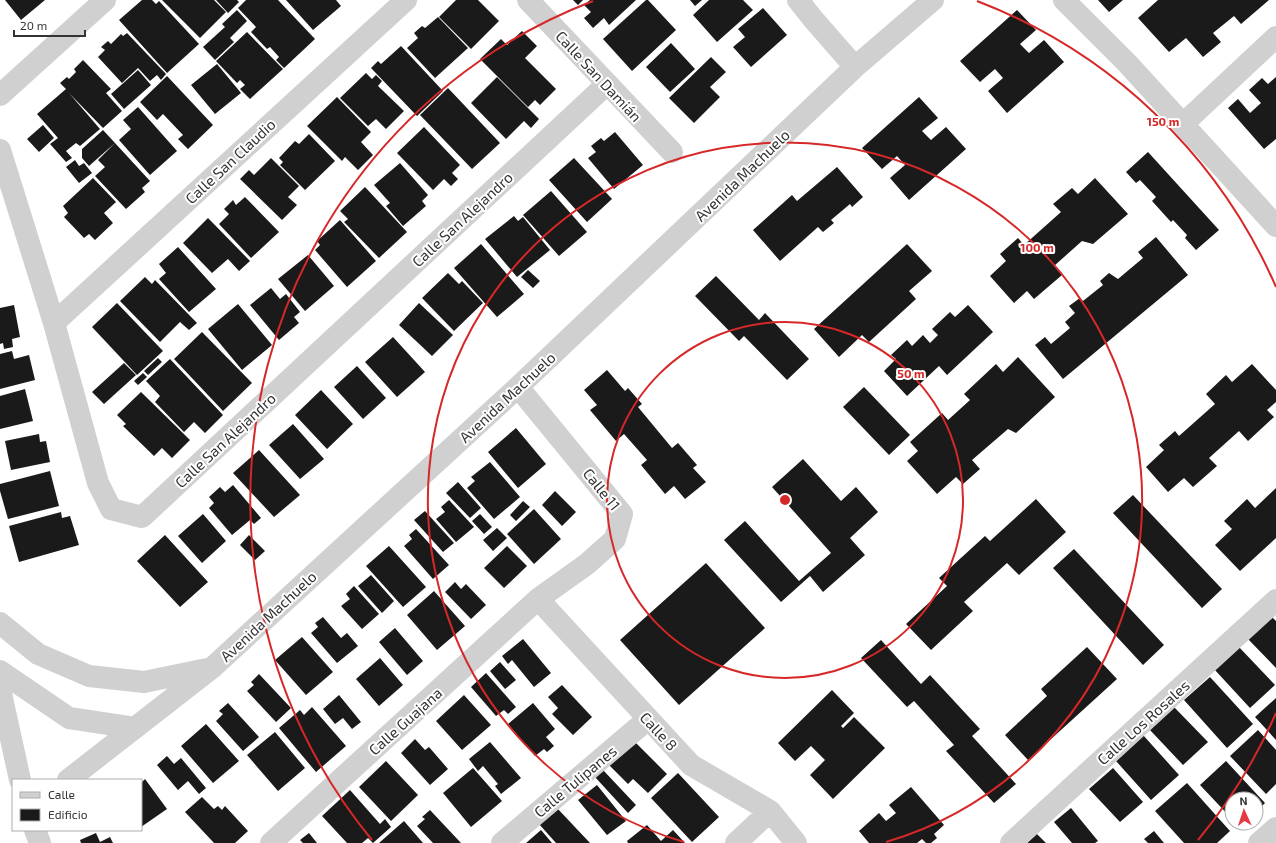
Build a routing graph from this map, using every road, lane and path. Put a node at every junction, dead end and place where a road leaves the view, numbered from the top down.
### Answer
1 (105, 0) edge
2 (406, 0) edge
3 (528, 0) edge
4 (798, 0) edge
5 (933, 0) edge
6 (1064, 0) edge
7 (1276, 37) edge
8 (855, 67) junction
9 (607, 84) junction
10 (0, 95) edge
11 (1183, 124) junction
12 (0, 150) edge
13 (672, 152) dead end
14 (1276, 226) edge
15 (54, 323) junction
16 (518, 387) junction
17 (538, 599) junction
18 (1276, 600) edge
19 (0, 623) edge
20 (212, 667) junction
21 (0, 671) edge
22 (0, 689) edge
23 (648, 719) junction
24 (135, 728) junction
25 (20, 779) edge
26 (69, 779) edge
27 (770, 811) junction
28 (1276, 828) edge
29 (35, 831) edge
30 (40, 843) edge
31 (271, 843) edge
32 (502, 843) edge
33 (736, 843) edge
34 (796, 843) edge
35 (1011, 843) edge
36 (1259, 843) edge

1 - 10 street
2 - 15 street, Calle San Claudio
3 - 9 street, Calle San Damián
4 - 8 street
5 - 8 street, Avenida Machuelo
6 - 11 street
7 - 11 street
8 - 16 street, Avenida Machuelo
9 - 13 street, Calle San Damián
9 - 15 street, Calle San Alejandro
11 - 14 street
12 - 15 street, Calle San Alejandro
16 - 17 street, Calle 11
16 - 20 street, Avenida Machuelo
17 - 23 street, Calle 8
17 - 31 street, Calle Guajana
18 - 35 street, Calle Los Rosales
19 - 20 street
20 - 24 street, Avenida Machuelo
21 - 24 street
22 - 25 street
23 - 27 street, Calle 8
23 - 32 street, Calle Tulipanes
24 - 26 street, Avenida Machuelo
27 - 33 street
27 - 34 street, Calle 8
28 - 36 street
29 - 30 street

